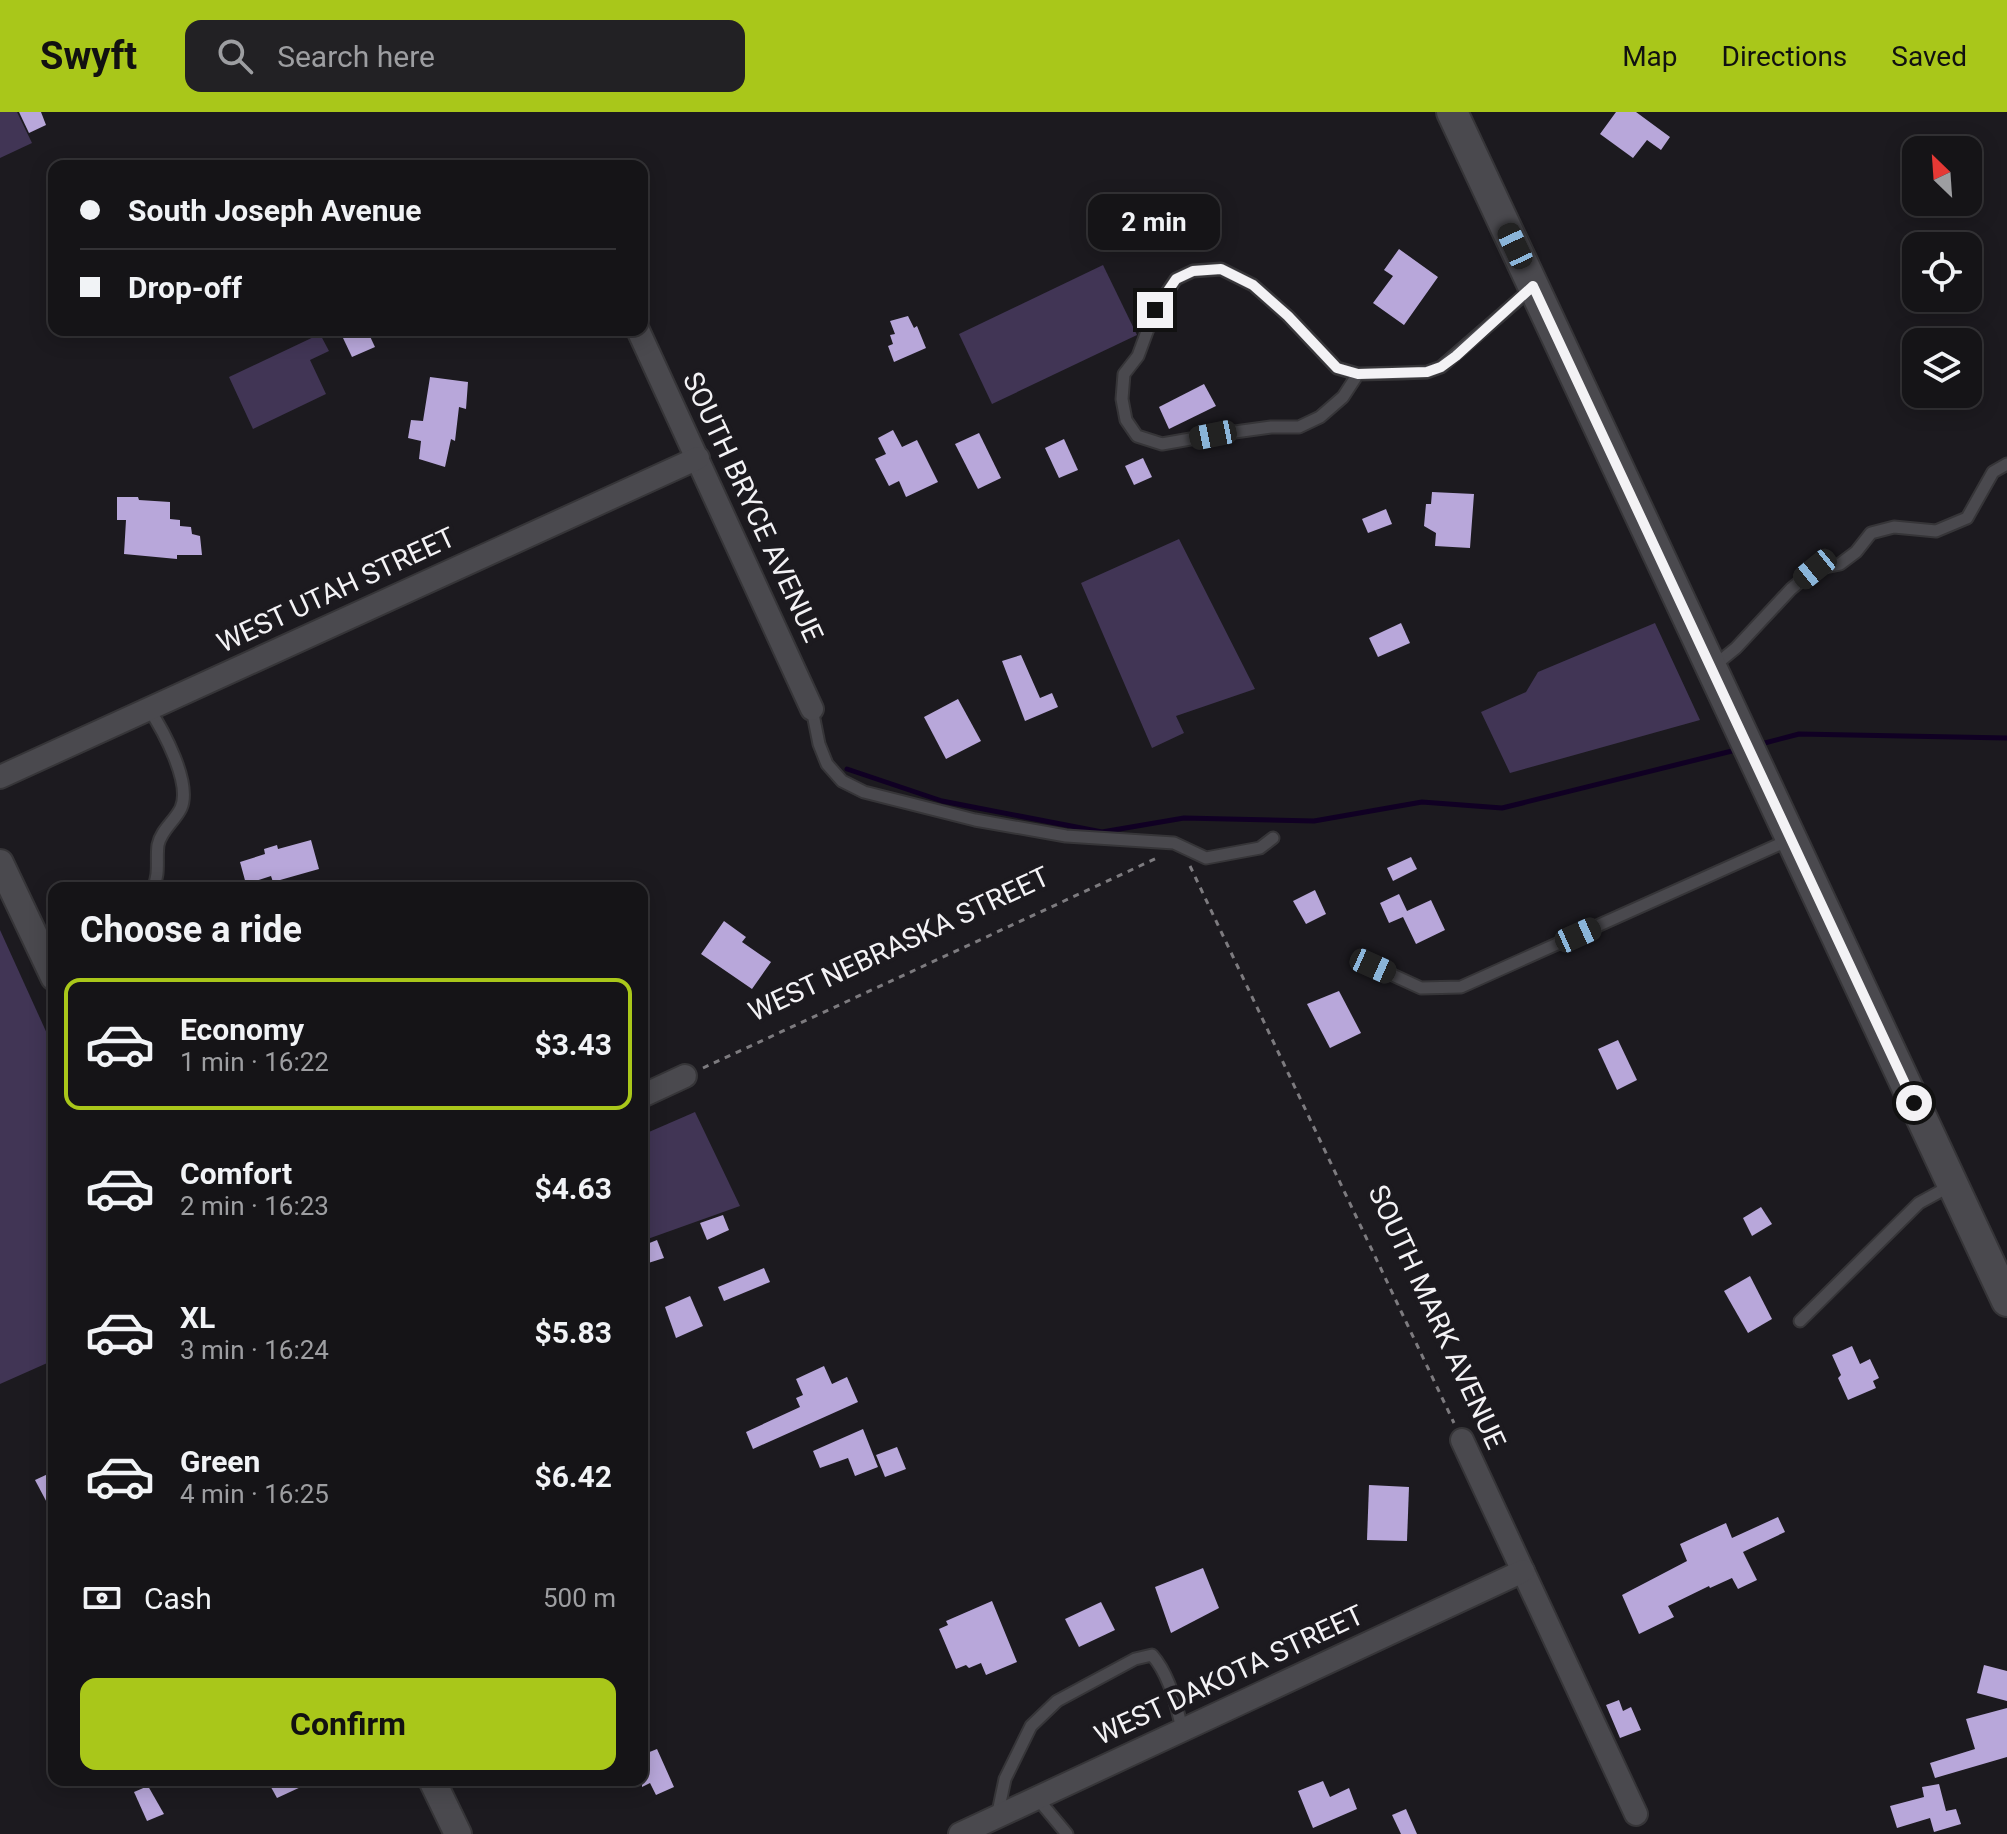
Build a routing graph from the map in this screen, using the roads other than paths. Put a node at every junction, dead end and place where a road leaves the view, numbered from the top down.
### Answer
1 (1452, 112) edge
2 (1533, 286) junction
3 (641, 336) edge
4 (1358, 374) junction
5 (698, 458) junction
6 (2007, 464) edge
7 (1710, 668) junction
8 (149, 709) junction
9 (812, 709) joint
10 (0, 777) edge
11 (1273, 838) dead end
12 (1790, 839) junction
13 (0, 863) edge
14 (156, 882) edge
15 (48, 947) edge
16 (1373, 966) dead end
17 (685, 1076) road end
18 (648, 1093) edge
19 (1952, 1185) junction
20 (2007, 1301) edge
21 (1800, 1321) dead end
22 (1462, 1440) road end
23 (1523, 1571) junction
24 (1182, 1730) junction
25 (435, 1786) edge
26 (1037, 1798) junction
27 (1636, 1814) dead end
28 (997, 1817) junction
29 (458, 1834) edge
30 (960, 1834) edge
31 (1067, 1834) edge

1 - 2 main road
2 - 4 lane
2 - 7 main road
3 - 5 street, SOUTH BRYCE AVENUE
4 - 4 lane
5 - 8 street, WEST UTAH STREET
5 - 9 street, SOUTH BRYCE AVENUE
6 - 7 lane
7 - 12 main road
8 - 10 street, WEST UTAH STREET
8 - 14 lane
9 - 11 lane
12 - 16 lane
12 - 19 main road
13 - 15 street
17 - 18 street
19 - 20 main road
19 - 21 lane
22 - 23 street, SOUTH MARK AVENUE
23 - 24 street, WEST DAKOTA STREET
23 - 27 street, SOUTH MARK AVENUE
24 - 26 street, WEST DAKOTA STREET
24 - 28 lane
25 - 29 street
26 - 28 street, WEST DAKOTA STREET
26 - 31 lane
28 - 30 street, WEST DAKOTA STREET

